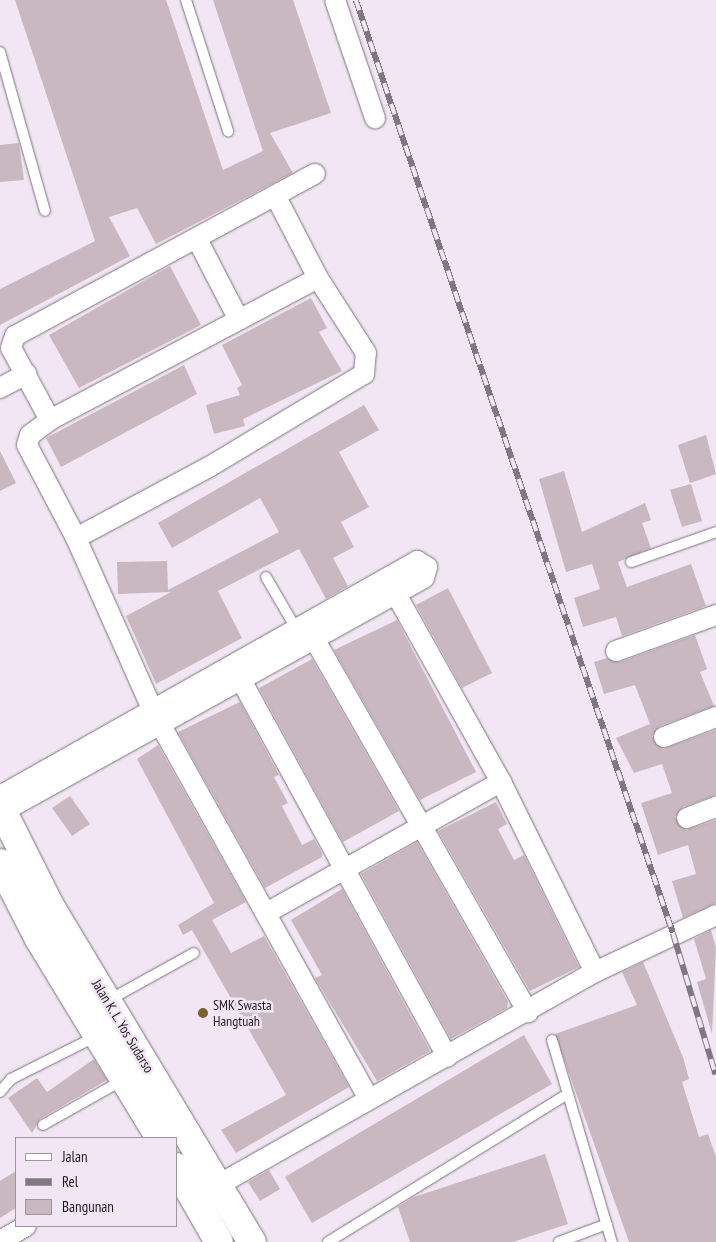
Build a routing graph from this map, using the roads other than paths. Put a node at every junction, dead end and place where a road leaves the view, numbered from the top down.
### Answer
1 (186, 0) edge
2 (336, 0) edge
3 (0, 52) edge
4 (375, 118) dead end
5 (228, 131) dead end
6 (315, 174) dead end
7 (276, 197) junction
8 (45, 212) dead end
9 (197, 239) junction
10 (318, 278) junction
11 (239, 320) junction
12 (26, 374) junction
13 (0, 388) edge
14 (50, 420) junction
15 (716, 532) edge
16 (76, 538) junction
17 (632, 562) dead end
18 (266, 577) dead end
19 (396, 594) junction
20 (716, 615) edge
21 (306, 631) junction
22 (616, 650) dead end
23 (237, 672) junction
24 (157, 717) junction
25 (716, 717) edge
26 (664, 737) dead end
27 (501, 782) junction
28 (1, 807) edge
29 (716, 807) edge
30 (687, 818) dead end
31 (422, 826) junction
32 (0, 863) edge
33 (344, 870) junction
34 (268, 912) junction
35 (714, 922) edge
36 (194, 953) dead end
37 (595, 972) junction
38 (108, 1001) junction
39 (528, 1012) junction
40 (97, 1036) junction
41 (552, 1040) dead end
42 (447, 1057) junction
43 (135, 1072) junction
44 (0, 1092) edge
45 (568, 1094) junction
46 (369, 1099) junction
47 (43, 1125) dead end
48 (182, 1135) edge
49 (160, 1137) edge
50 (178, 1170) edge
51 (220, 1184) junction
52 (607, 1224) junction
53 (24, 1227) edge
54 (0, 1241) edge
55 (219, 1242) edge
56 (252, 1242) edge
57 (328, 1242) edge
58 (559, 1242) edge
59 (612, 1242) edge

1 - 5 lane
2 - 4 street
3 - 8 lane
6 - 7 street
7 - 9 street
7 - 10 street
9 - 11 street
9 - 12 street
10 - 11 street
10 - 16 street
11 - 14 street
12 - 13 street
12 - 14 street
14 - 16 street
15 - 17 lane
16 - 24 street
18 - 21 lane
19 - 21 street
19 - 21 street
19 - 27 street
20 - 22 street
21 - 23 street
21 - 31 street
23 - 24 street
23 - 33 street
24 - 28 street
24 - 34 street
25 - 26 street
27 - 31 street
27 - 37 street
28 - 38 highway, Jalan K. L. Yos Sudarso
29 - 30 street
31 - 33 street
31 - 39 street
32 - 40 highway, Jalan K. L. Yos Sudarso
33 - 34 street
33 - 42 street
34 - 46 street
35 - 37 street
36 - 38 lane
37 - 39 street
38 - 43 highway, Jalan K. L. Yos Sudarso
39 - 42 street
40 - 43 highway, Jalan K. L. Yos Sudarso
40 - 44 lane
41 - 45 lane
42 - 46 street
43 - 47 lane
43 - 48 highway, Jalan K. L. Yos Sudarso
43 - 49 highway, Jalan K. L. Yos Sudarso
45 - 52 lane
45 - 57 lane
46 - 51 street
48 - 51 highway, Jalan K. L. Yos Sudarso
50 - 55 highway
51 - 56 highway, Jalan K. L. Yos Sudarso
52 - 58 lane
52 - 59 lane
53 - 54 street

